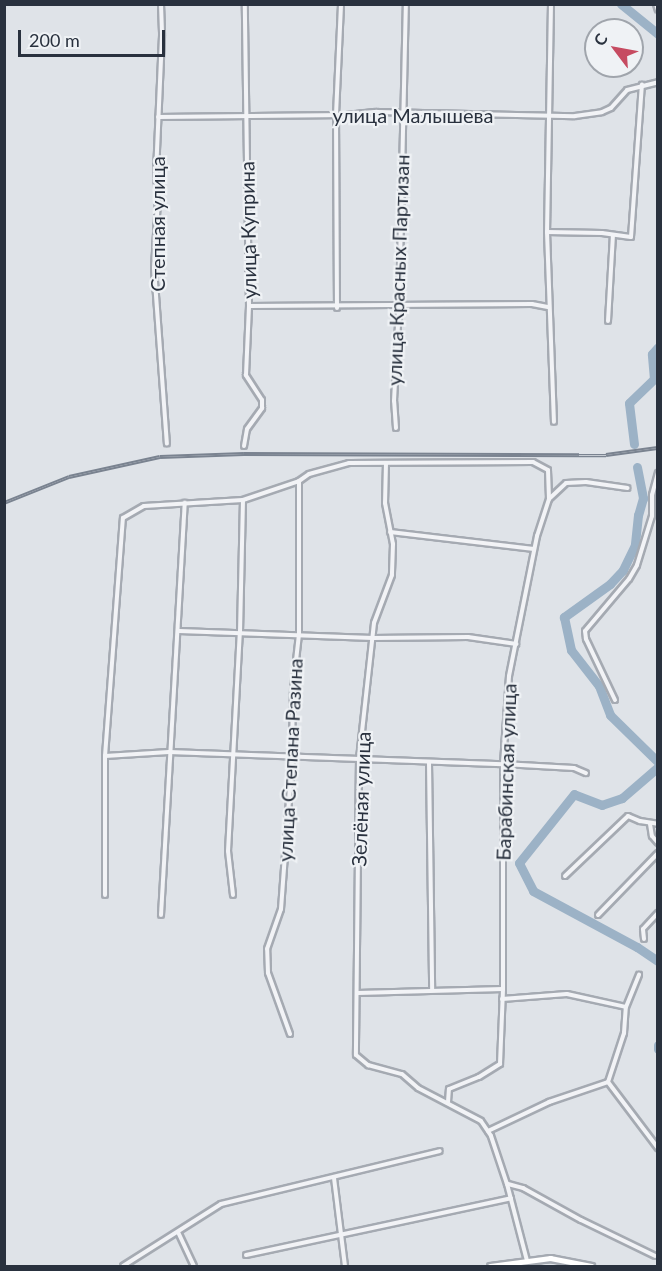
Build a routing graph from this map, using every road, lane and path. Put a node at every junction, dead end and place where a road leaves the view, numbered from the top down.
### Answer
1 (161, 4) edge
2 (245, 4) edge
3 (340, 4) edge
4 (406, 4) edge
5 (552, 4) edge
6 (656, 4) edge
7 (657, 10) edge
8 (657, 82) edge
9 (642, 84) junction
10 (403, 113) junction
11 (246, 115) junction
12 (336, 115) junction
13 (158, 117) junction
14 (549, 117) junction
15 (547, 232) junction
16 (613, 236) junction
17 (249, 306) junction
18 (399, 307) junction
19 (337, 308) junction
20 (548, 308) junction
21 (608, 321) dead end
22 (554, 422) dead end
23 (396, 428) dead end
24 (167, 444) dead end
25 (244, 446) dead end
26 (387, 463) junction
27 (657, 473) edge
28 (299, 481) junction
29 (628, 488) dead end
30 (549, 499) junction
31 (243, 500) junction
32 (184, 503) junction
33 (390, 532) junction
34 (534, 549) junction
35 (179, 631) junction
36 (240, 632) junction
37 (299, 634) junction
38 (373, 638) junction
39 (516, 644) junction
40 (615, 700) dead end
41 (170, 752) junction
42 (105, 756) junction
43 (233, 756) junction
44 (292, 758) junction
45 (359, 759) junction
46 (429, 763) junction
47 (503, 764) junction
48 (586, 772) dead end
49 (650, 824) junction
50 (657, 824) edge
51 (657, 843) edge
52 (657, 853) edge
53 (565, 876) dead end
54 (105, 895) dead end
55 (233, 895) dead end
56 (657, 913) edge
57 (161, 915) dead end
58 (598, 915) dead end
59 (644, 939) dead end
60 (639, 974) dead end
61 (503, 989) junction
62 (432, 990) junction
63 (358, 993) junction
64 (502, 999) junction
65 (626, 1007) junction
66 (290, 1034) dead end
67 (608, 1082) junction
68 (448, 1102) junction
69 (488, 1131) junction
70 (657, 1148) edge
71 (440, 1150) dead end
72 (334, 1178) junction
73 (507, 1184) junction
74 (512, 1198) junction
75 (178, 1232) junction
76 (341, 1235) junction
77 (246, 1255) dead end
78 (655, 1256) dead end
79 (527, 1261) junction
80 (123, 1266) edge
81 (194, 1266) edge
82 (345, 1266) edge
83 (490, 1266) edge
84 (591, 1266) edge

1 - 13 street, Степная улица
2 - 11 street, улица Куприна
3 - 12 street
4 - 10 street, улица Красных Партизан
5 - 14 street
6 - 7 street
8 - 9 street, улица Малышева
9 - 14 street, улица Малышева
9 - 16 street
10 - 12 street, улица Малышева
10 - 14 street, улица Малышева
10 - 18 street, улица Красных Партизан
11 - 12 street, улица Малышева
11 - 13 street, улица Малышева
11 - 17 street, улица Куприна
12 - 19 street
13 - 24 street, Степная улица
14 - 15 street
15 - 16 street
15 - 20 street
16 - 21 street
17 - 19 street
17 - 25 street, улица Куприна
18 - 19 street
18 - 20 street
18 - 23 street, улица Красных Партизан
20 - 22 street
26 - 28 street
26 - 30 street
26 - 33 street, Зелёная улица
27 - 40 street
28 - 31 street
28 - 37 street, улица Степана Разина
29 - 30 street
30 - 34 street, Барабинская улица
31 - 32 street
31 - 36 street
32 - 35 street
32 - 42 street
33 - 34 street
33 - 38 street, Зелёная улица
34 - 39 street, Барабинская улица
35 - 36 street
35 - 41 street
36 - 37 street
36 - 43 street
37 - 38 street
37 - 44 street, улица Степана Разина
38 - 39 street
38 - 45 street, Зелёная улица
39 - 47 street, Барабинская улица
41 - 42 street
41 - 43 street
41 - 57 street
42 - 54 street
43 - 44 street
43 - 55 street
44 - 45 street
44 - 66 street, улица Степана Разина
45 - 46 street
45 - 63 street, Зелёная улица
46 - 47 street
46 - 62 street
47 - 48 street
47 - 61 street, Барабинская улица
49 - 50 street
49 - 51 street
49 - 53 street
52 - 58 street
56 - 59 street
60 - 65 street
61 - 62 street
61 - 64 street, Барабинская улица
62 - 63 street
63 - 68 street, Зелёная улица
64 - 65 street
64 - 68 street, Барабинская улица
65 - 67 street
67 - 69 street
67 - 70 street
68 - 69 street
69 - 73 street
71 - 72 street
72 - 75 street
72 - 76 street
73 - 74 street
73 - 78 street
74 - 76 street
74 - 79 street
75 - 80 street
75 - 81 street
76 - 77 street
76 - 82 street
79 - 83 street
79 - 84 street

